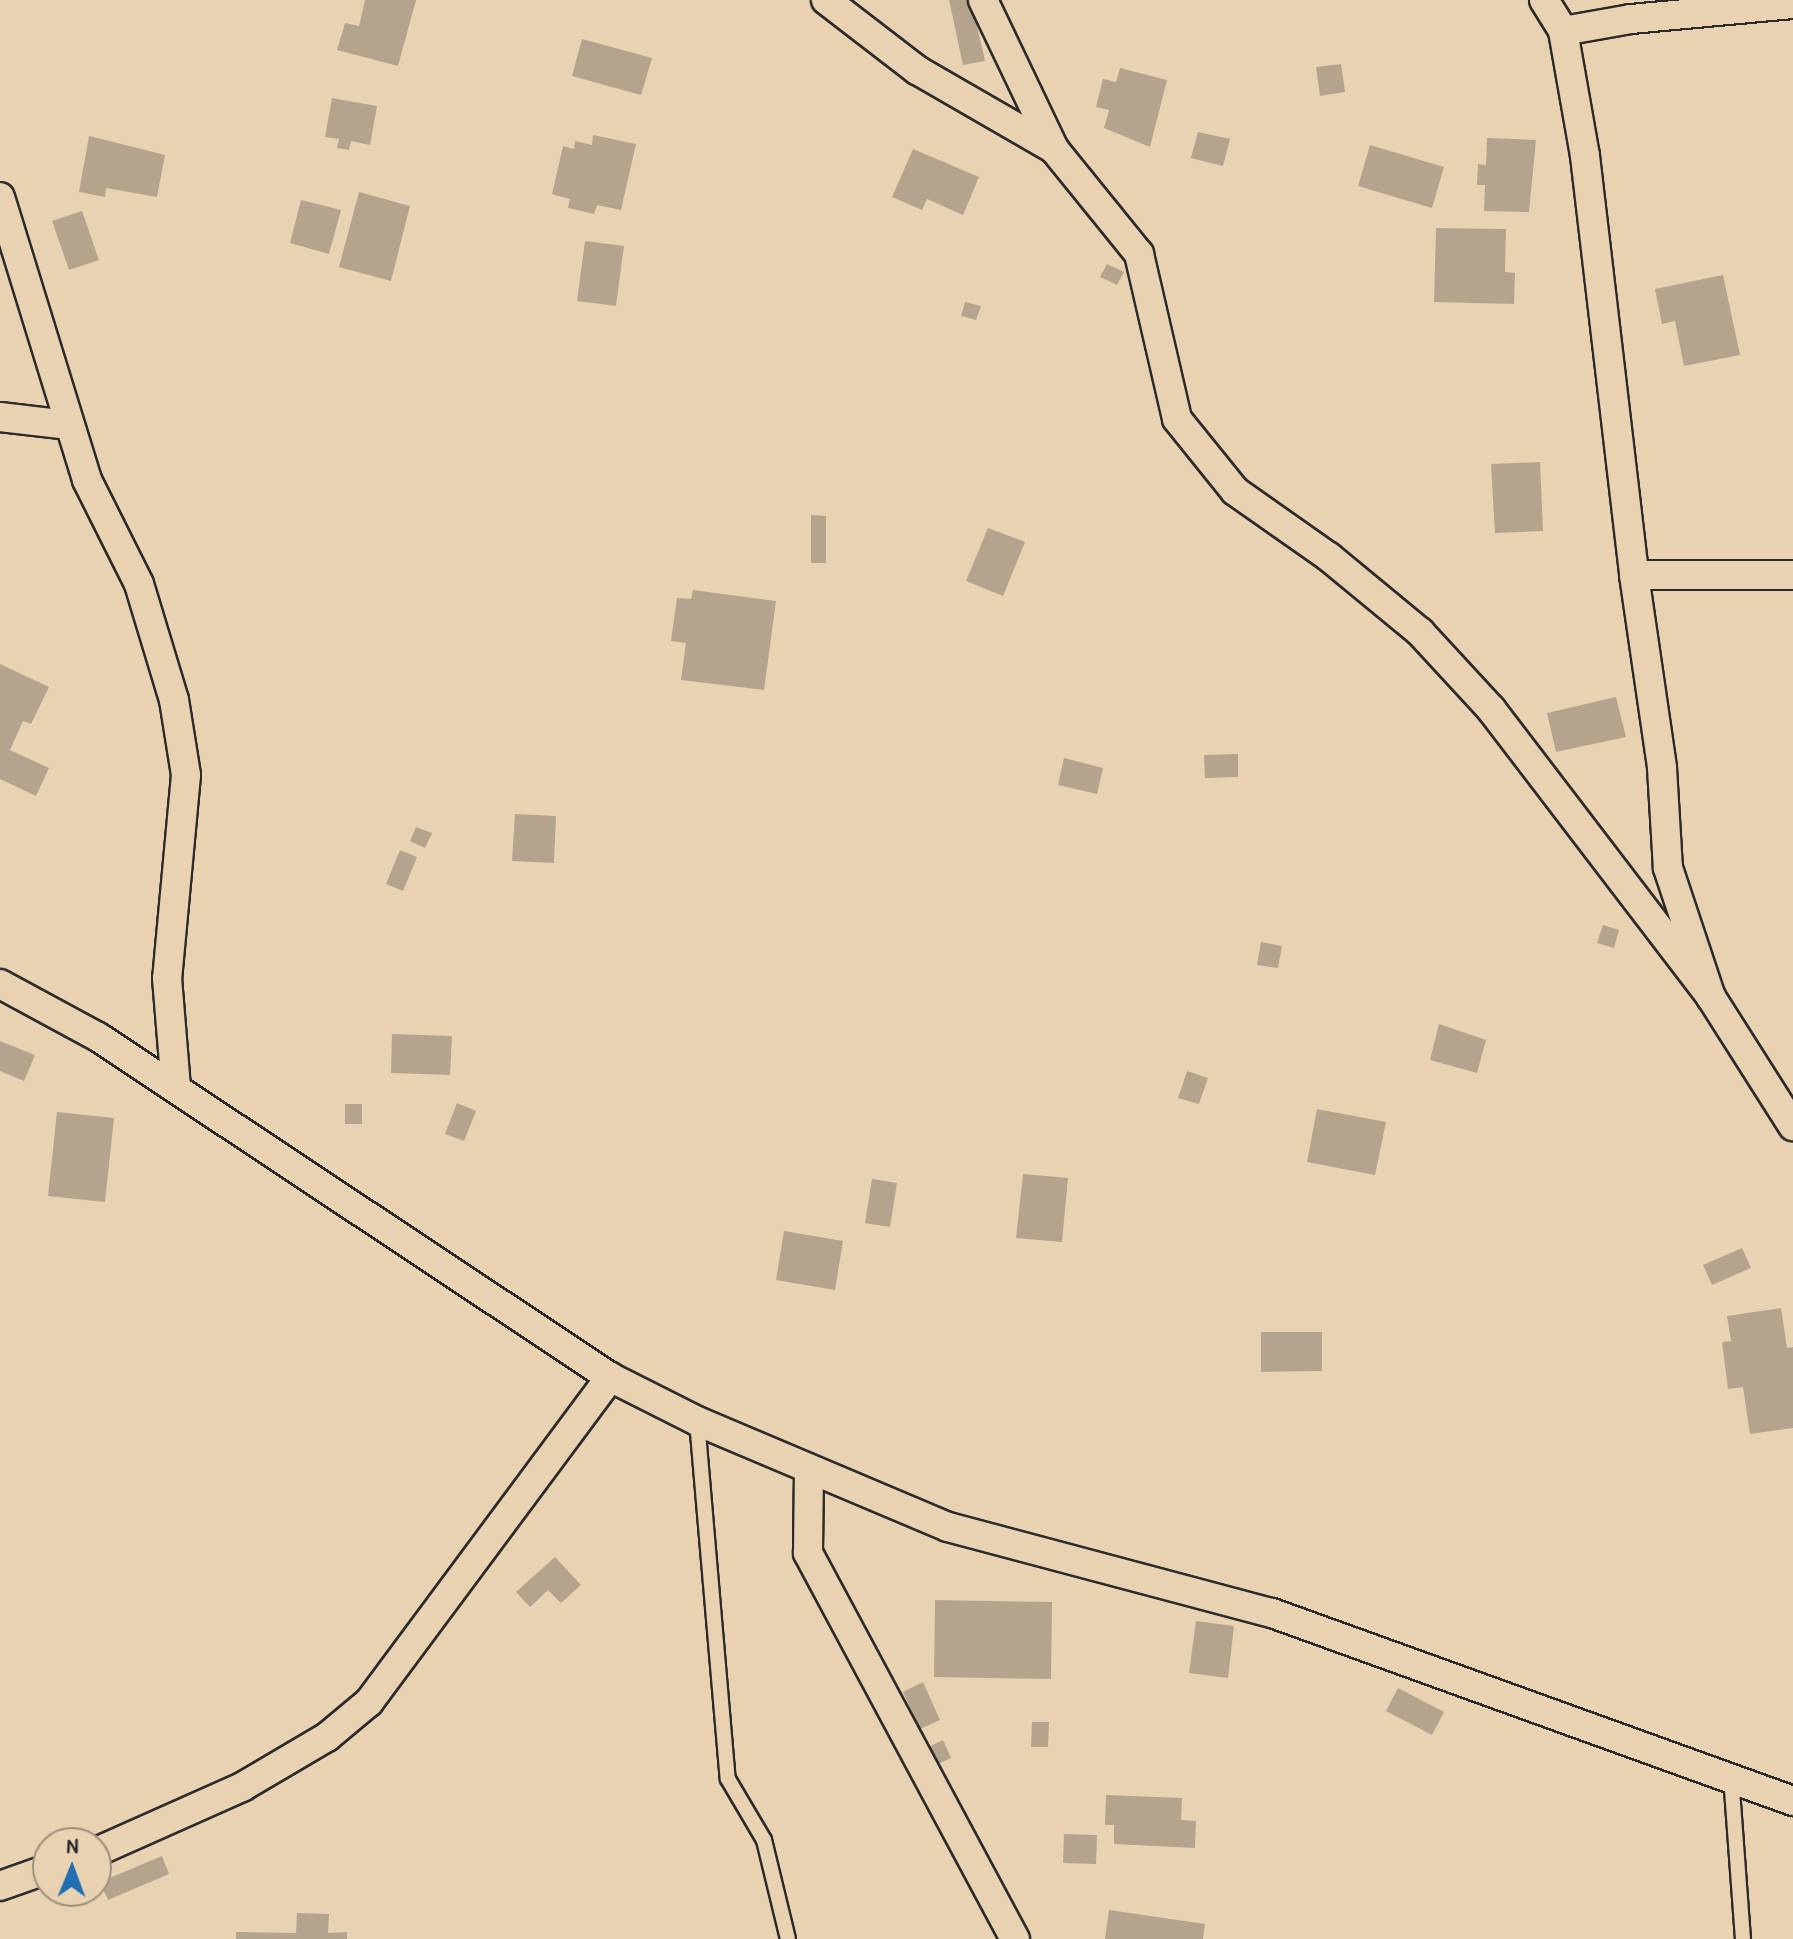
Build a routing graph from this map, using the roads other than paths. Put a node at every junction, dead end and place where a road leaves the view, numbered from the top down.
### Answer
1 (826, 0) edge
2 (983, 0) edge
3 (1544, 0) edge
4 (1793, 4) edge
5 (1563, 31) junction
6 (1054, 149) junction
7 (0, 197) edge
8 (0, 417) edge
9 (68, 425) junction
10 (1634, 575) junction
11 (1793, 575) edge
12 (0, 984) edge
13 (1711, 997) junction
14 (176, 1087) junction
15 (1792, 1124) edge
16 (610, 1377) junction
17 (697, 1421) junction
18 (809, 1470) junction
19 (1731, 1776) junction
20 (1793, 1801) edge
21 (112, 1845) edge
22 (32, 1875) edge
23 (0, 1886) edge
24 (788, 1939) edge
25 (1015, 1939) edge
26 (1743, 1939) edge

1 - 6 street
2 - 6 street
3 - 5 street
4 - 5 street
5 - 10 street
6 - 13 street
7 - 9 street
8 - 9 street
9 - 14 street
10 - 11 street
10 - 13 street
12 - 14 street
13 - 15 street
14 - 16 street
16 - 17 street
16 - 21 street
17 - 18 street
17 - 24 lane
18 - 19 street
18 - 25 street
19 - 20 street
19 - 26 lane
22 - 23 street

